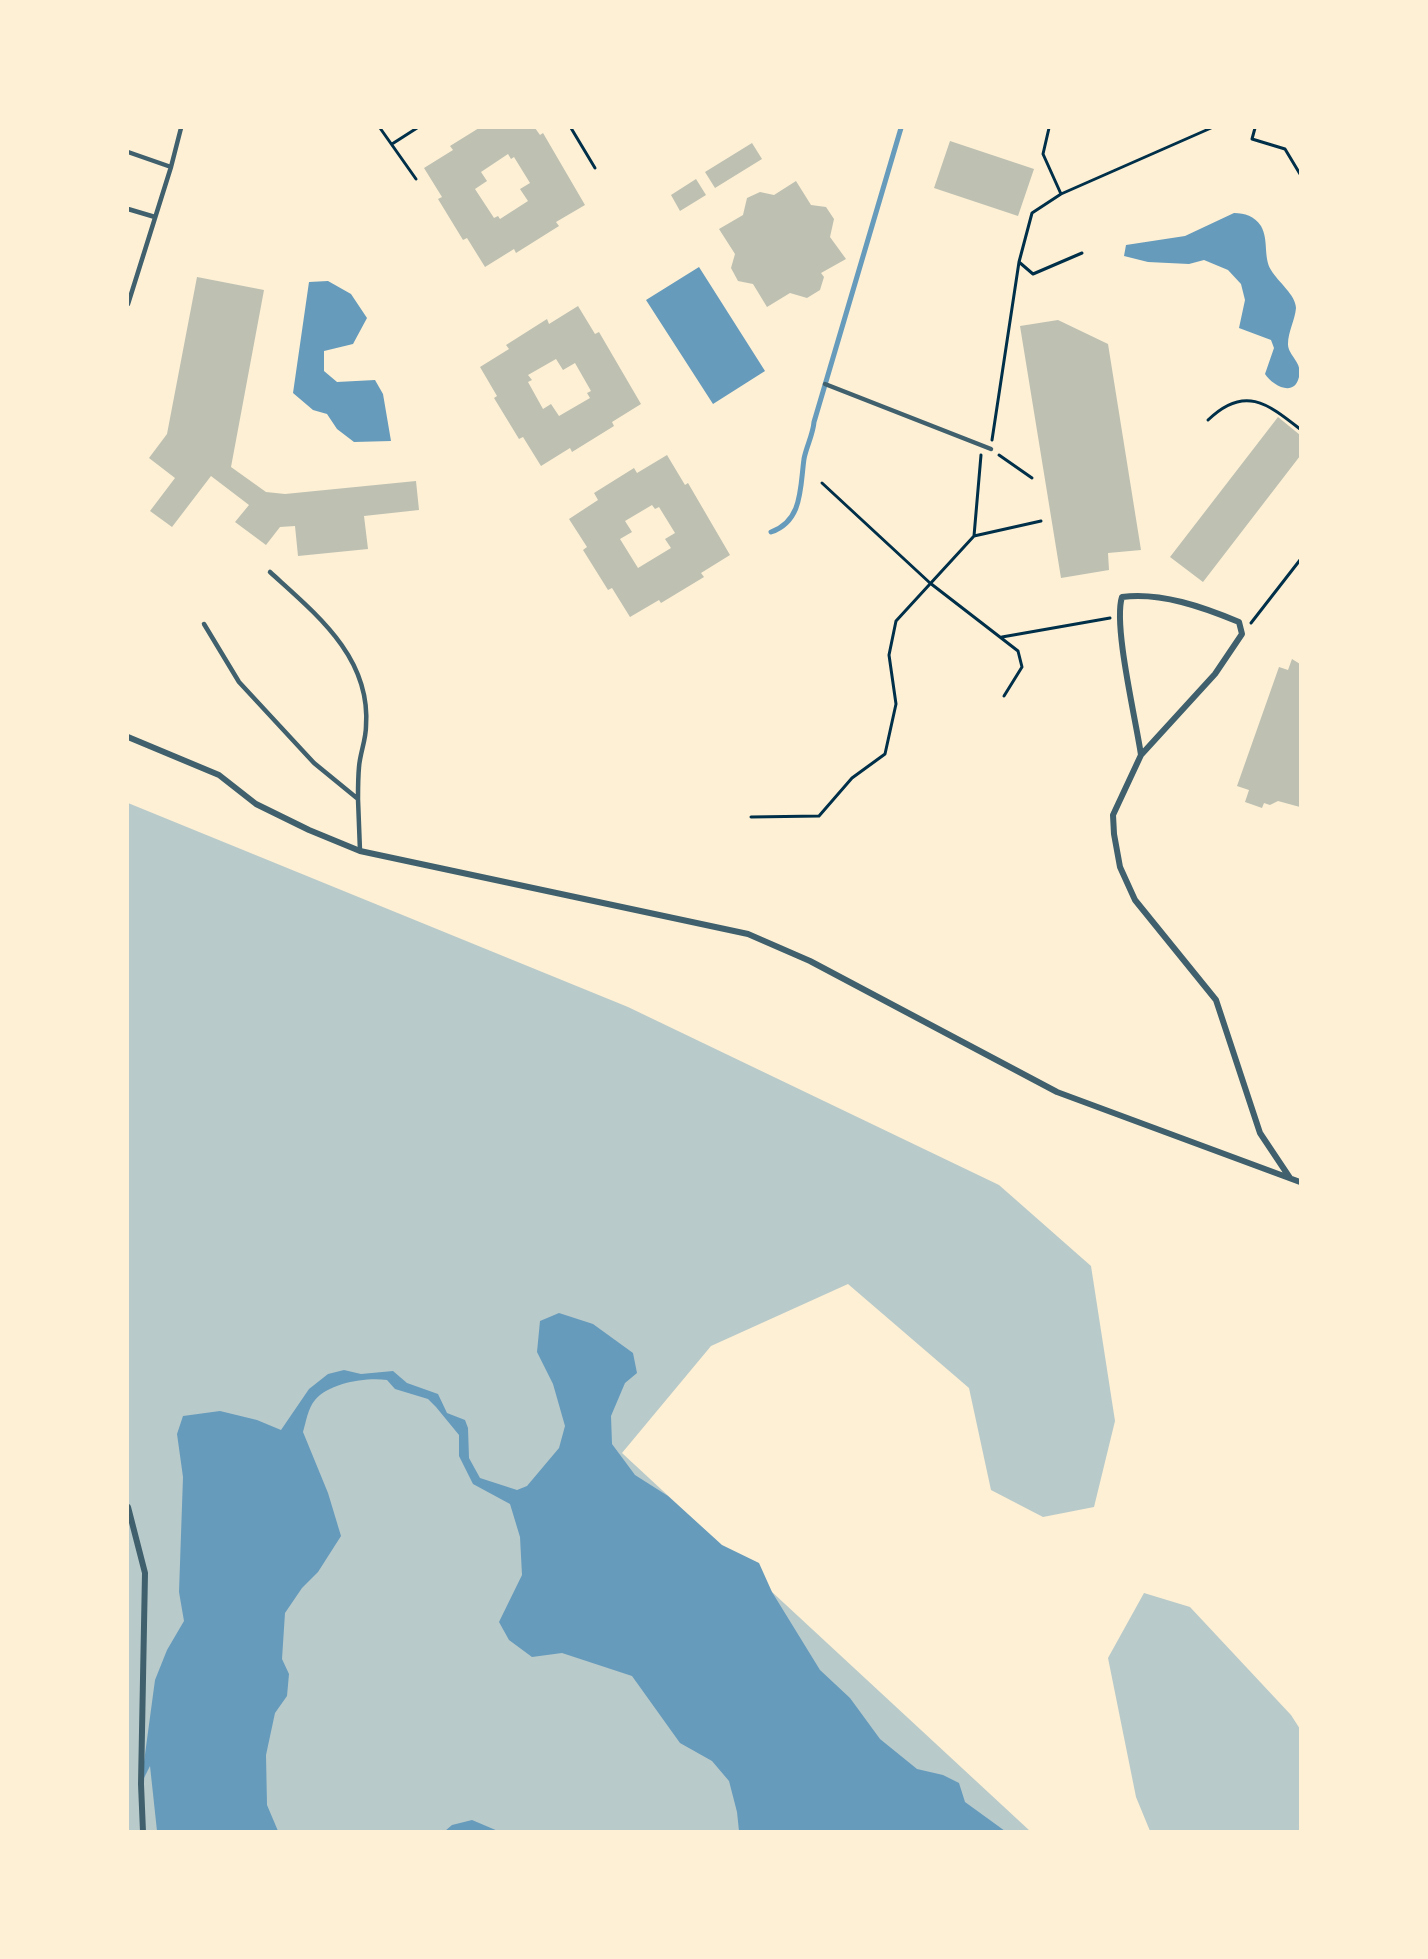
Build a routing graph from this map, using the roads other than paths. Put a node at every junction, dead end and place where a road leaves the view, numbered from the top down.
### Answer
1 (181, 128) edge
2 (128, 152) edge
3 (171, 167) junction
4 (128, 209) edge
5 (155, 217) junction
6 (128, 304) edge
7 (825, 384) dead end
8 (991, 448) road end
9 (270, 572) dead end
10 (204, 624) dead end
11 (128, 737) edge
12 (1141, 755) junction
13 (358, 799) junction
14 (360, 851) junction
15 (1290, 1179) junction
16 (1300, 1182) edge
17 (128, 1507) edge
18 (143, 1832) edge

1 - 3 lane
2 - 3 lane
3 - 5 lane
4 - 5 lane
5 - 6 lane
7 - 8 lane
9 - 13 lane
10 - 13 lane
11 - 14 street
12 - 12 street
12 - 15 street
13 - 14 lane
14 - 15 street
15 - 16 street
17 - 18 street

